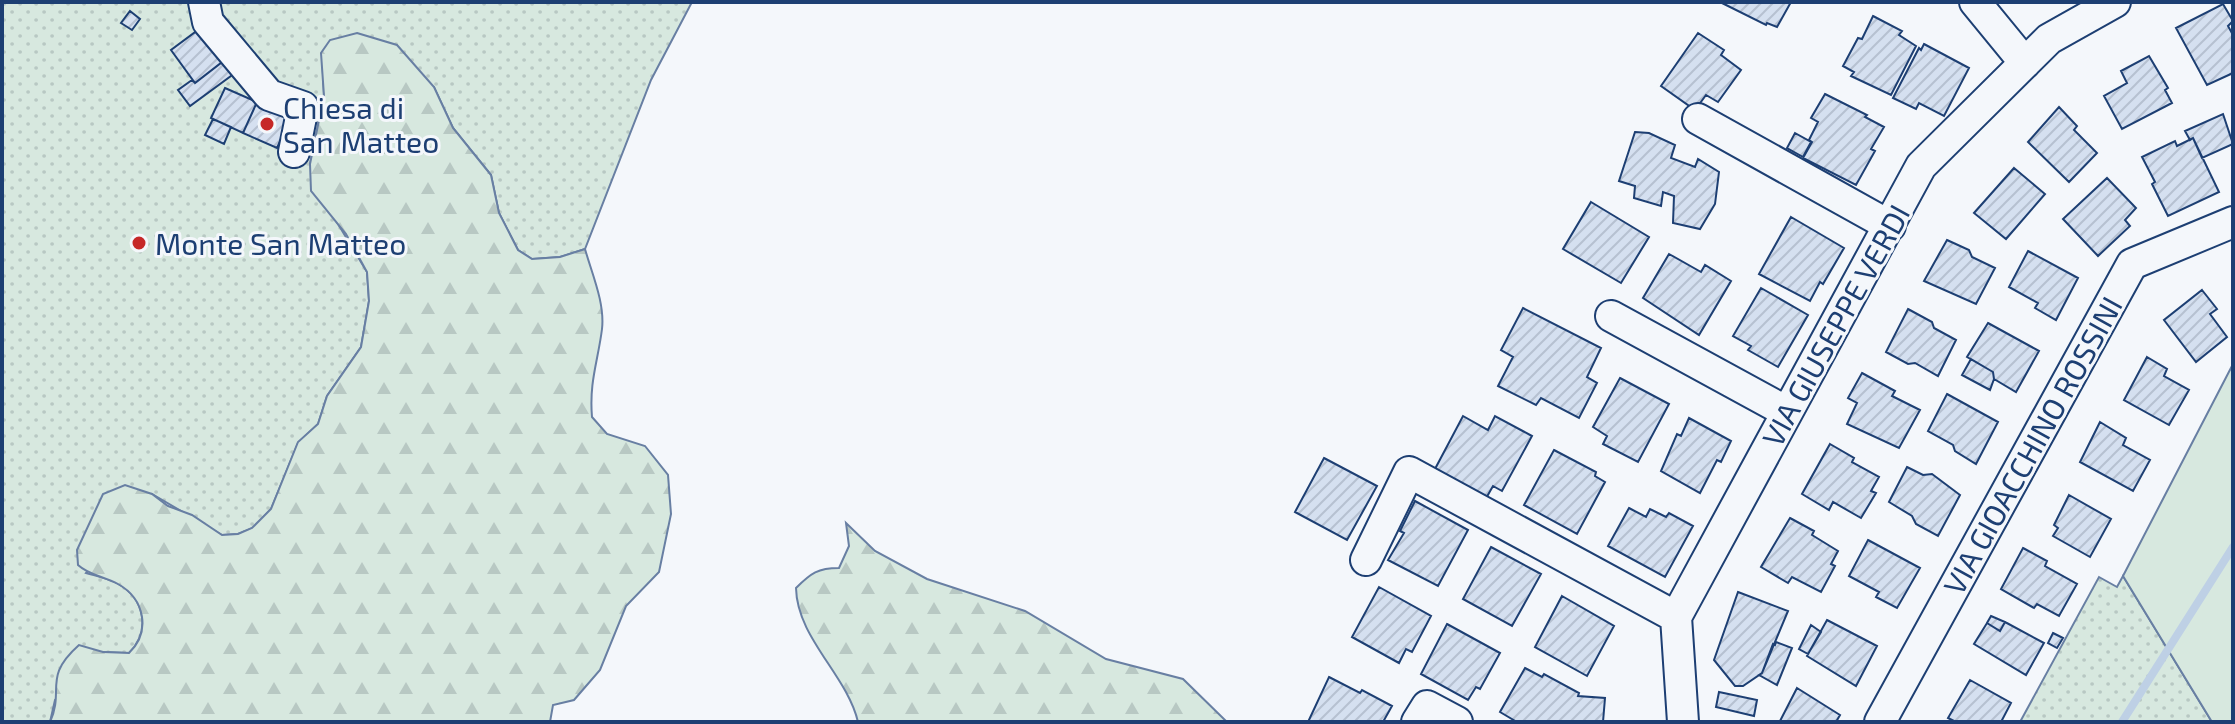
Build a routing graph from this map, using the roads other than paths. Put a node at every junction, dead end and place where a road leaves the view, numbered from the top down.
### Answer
1 (204, 2) edge
2 (1975, 2) edge
3 (2115, 2) edge
4 (2025, 63) junction
5 (1698, 119) dead end
6 (294, 152) dead end
7 (2233, 222) edge
8 (1890, 226) junction
9 (1611, 316) dead end
10 (1787, 412) junction
11 (1366, 560) dead end
12 (1676, 617) junction
13 (1417, 722) edge
14 (1457, 722) edge
15 (1683, 722) edge
16 (1880, 722) edge

1 - 6 street
2 - 4 street
3 - 4 street, VIA GIUSEPPE VERDI
4 - 8 street, VIA GIUSEPPE VERDI
5 - 8 street
7 - 16 street, VIA GIOACCHINO ROSSINI
8 - 10 street, VIA GIUSEPPE VERDI
9 - 10 street
10 - 12 street, VIA GIUSEPPE VERDI
11 - 12 street
12 - 15 street
13 - 14 street

